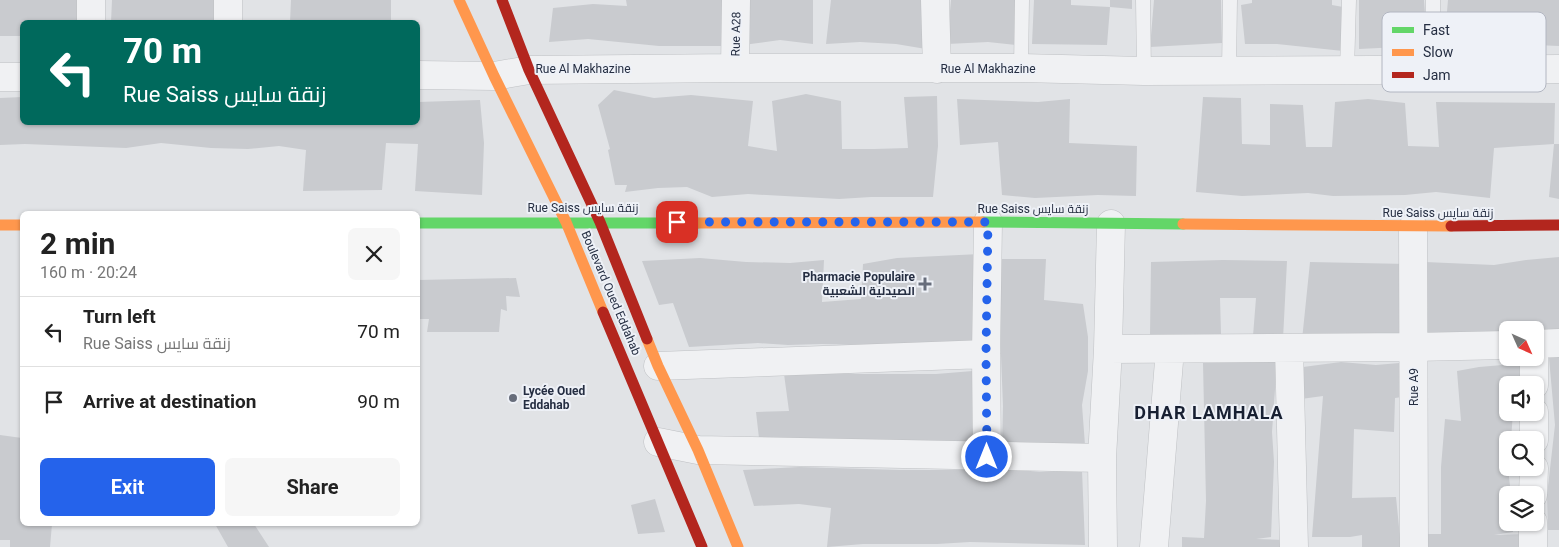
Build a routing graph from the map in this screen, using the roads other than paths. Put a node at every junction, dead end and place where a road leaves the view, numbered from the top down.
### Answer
1 (91, 0) edge
2 (228, 0) edge
3 (459, 0) edge
4 (502, 0) edge
5 (736, 0) edge
6 (935, 0) edge
7 (1022, 0) edge
8 (1143, 0) edge
9 (1230, 0) edge
10 (1349, 0) edge
11 (91, 20) edge
12 (228, 20) edge
13 (735, 68) junction
14 (1021, 68) junction
15 (936, 69) junction
16 (1546, 69) edge
17 (1559, 69) edge
18 (529, 70) junction
19 (1229, 70) junction
20 (1346, 70) junction
21 (1382, 70) edge
22 (1144, 71) junction
23 (420, 75) edge
24 (20, 76) edge
25 (494, 76) junction
26 (0, 77) edge
27 (566, 222) junction
28 (600, 222) junction
29 (988, 222) junction
30 (420, 223) edge
31 (1111, 224) junction
32 (0, 225) edge
33 (20, 225) edge
34 (1559, 225) edge
35 (1413, 227) junction
36 (1559, 343) edge
37 (1544, 344) edge
38 (1499, 345) edge
39 (1414, 347) junction
40 (1289, 348) junction
41 (1108, 349) junction
42 (1170, 349) junction
43 (986, 354) junction
44 (658, 366) junction
45 (658, 442) junction
46 (698, 450) junction
47 (987, 457) junction
48 (1102, 458) junction
49 (1533, 531) edge
50 (702, 547) edge
51 (738, 547) edge
52 (1103, 547) edge
53 (1154, 547) edge
54 (1294, 547) edge
55 (1414, 547) edge
56 (1533, 547) edge

1 - 11 street
2 - 12 street
3 - 25 street, Boulevard Oued Eddahab
4 - 18 street, Boulevard Oued Eddahab
5 - 13 street, Rue A28
6 - 15 street
7 - 14 lane
8 - 22 lane
9 - 19 lane
10 - 20 lane
13 - 15 street, Rue Al Makhazine
13 - 18 street, Rue Al Makhazine
14 - 15 street, Rue Al Makhazine
14 - 22 street, Rue Al Makhazine
16 - 17 street, Rue Al Makhazine
18 - 25 street, Rue Al Makhazine
18 - 28 street, Boulevard Oued Eddahab
19 - 20 street, Rue Al Makhazine
19 - 22 street, Rue Al Makhazine
20 - 21 street, Rue Al Makhazine
23 - 25 street, Rue Al Makhazine
24 - 26 street
25 - 27 street, Boulevard Oued Eddahab
27 - 28 street, Rue Saiss زنقة سايس
27 - 30 street, Rue Saiss زنقة سايس
27 - 45 street, Boulevard Oued Eddahab
28 - 29 street, Rue Saiss زنقة سايس
28 - 44 street, Boulevard Oued Eddahab
29 - 31 street, Rue Saiss زنقة سايس
29 - 43 street
31 - 35 street, Rue Saiss زنقة سايس
31 - 41 street
32 - 33 street
34 - 35 street, Rue Saiss زنقة سايس
35 - 39 street, Rue A9
36 - 37 street
38 - 39 street
39 - 40 street
39 - 55 street, Rue A9
40 - 42 street
40 - 54 street
41 - 42 street
41 - 48 street
42 - 53 street
43 - 44 street
43 - 47 street
44 - 46 street, Boulevard Oued Eddahab
45 - 46 street
45 - 50 street, Boulevard Oued Eddahab
46 - 47 street
46 - 51 street, Boulevard Oued Eddahab
47 - 48 street
48 - 52 street
49 - 56 street

